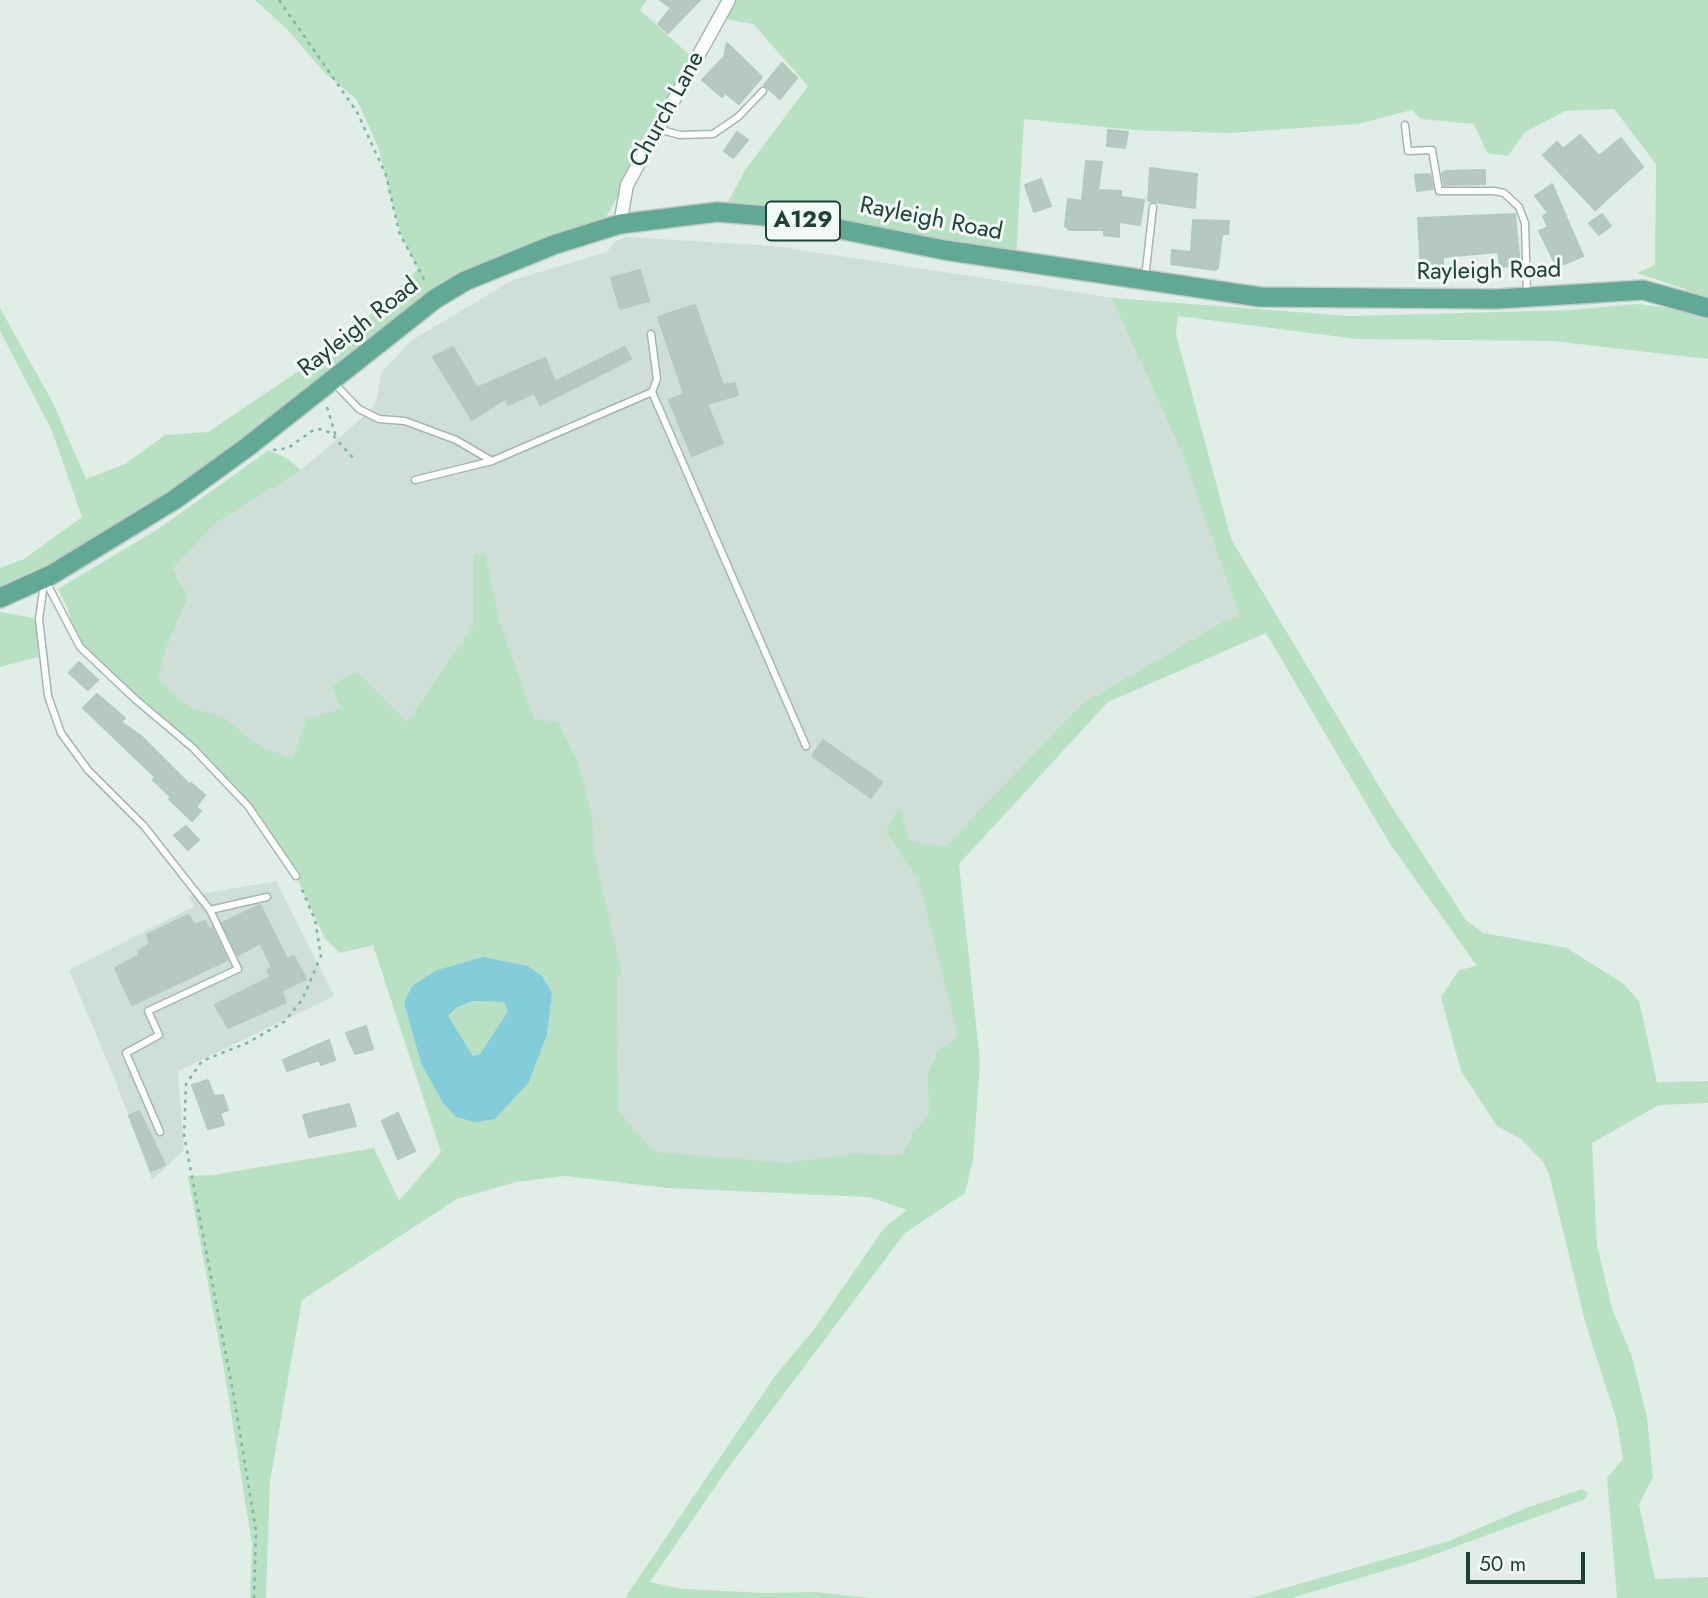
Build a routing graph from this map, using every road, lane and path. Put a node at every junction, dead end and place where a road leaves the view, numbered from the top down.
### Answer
1 (279, 0) edge
2 (729, 0) edge
3 (763, 91) dead end
4 (1405, 125) dead end
5 (656, 129) junction
6 (1153, 207) dead end
7 (620, 224) junction
8 (1145, 280) junction
9 (1527, 297) junction
10 (435, 299) junction
11 (1708, 308) edge
12 (651, 334) dead end
13 (331, 380) junction
14 (652, 392) junction
15 (326, 405) dead end
16 (338, 440) junction
17 (242, 451) junction
18 (354, 459) dead end
19 (492, 461) junction
20 (415, 480) dead end
21 (44, 578) junction
22 (0, 598) edge
23 (806, 746) dead end
24 (296, 876) joint
25 (267, 897) dead end
26 (210, 910) junction
27 (160, 1132) dead end
28 (254, 1598) edge

1 - 10 path
2 - 5 street, Church Lane
3 - 5 lane
4 - 9 lane
5 - 7 street, Church Lane
6 - 8 lane
7 - 8 main road, Rayleigh Road / A129
7 - 10 main road, Rayleigh Road / A129
8 - 9 main road, Rayleigh Road / A129
9 - 11 main road, Rayleigh Road / A129
10 - 13 main road, Rayleigh Road / A129
12 - 14 lane
13 - 17 main road, Rayleigh Road / A129
13 - 19 lane
14 - 19 lane
14 - 23 lane
15 - 16 path
16 - 17 path
16 - 18 path
17 - 21 main road, Rayleigh Road / A129
19 - 20 lane
21 - 22 main road, Rayleigh Road / A129
21 - 24 lane
21 - 26 lane
24 - 28 path
25 - 26 lane
26 - 27 lane

